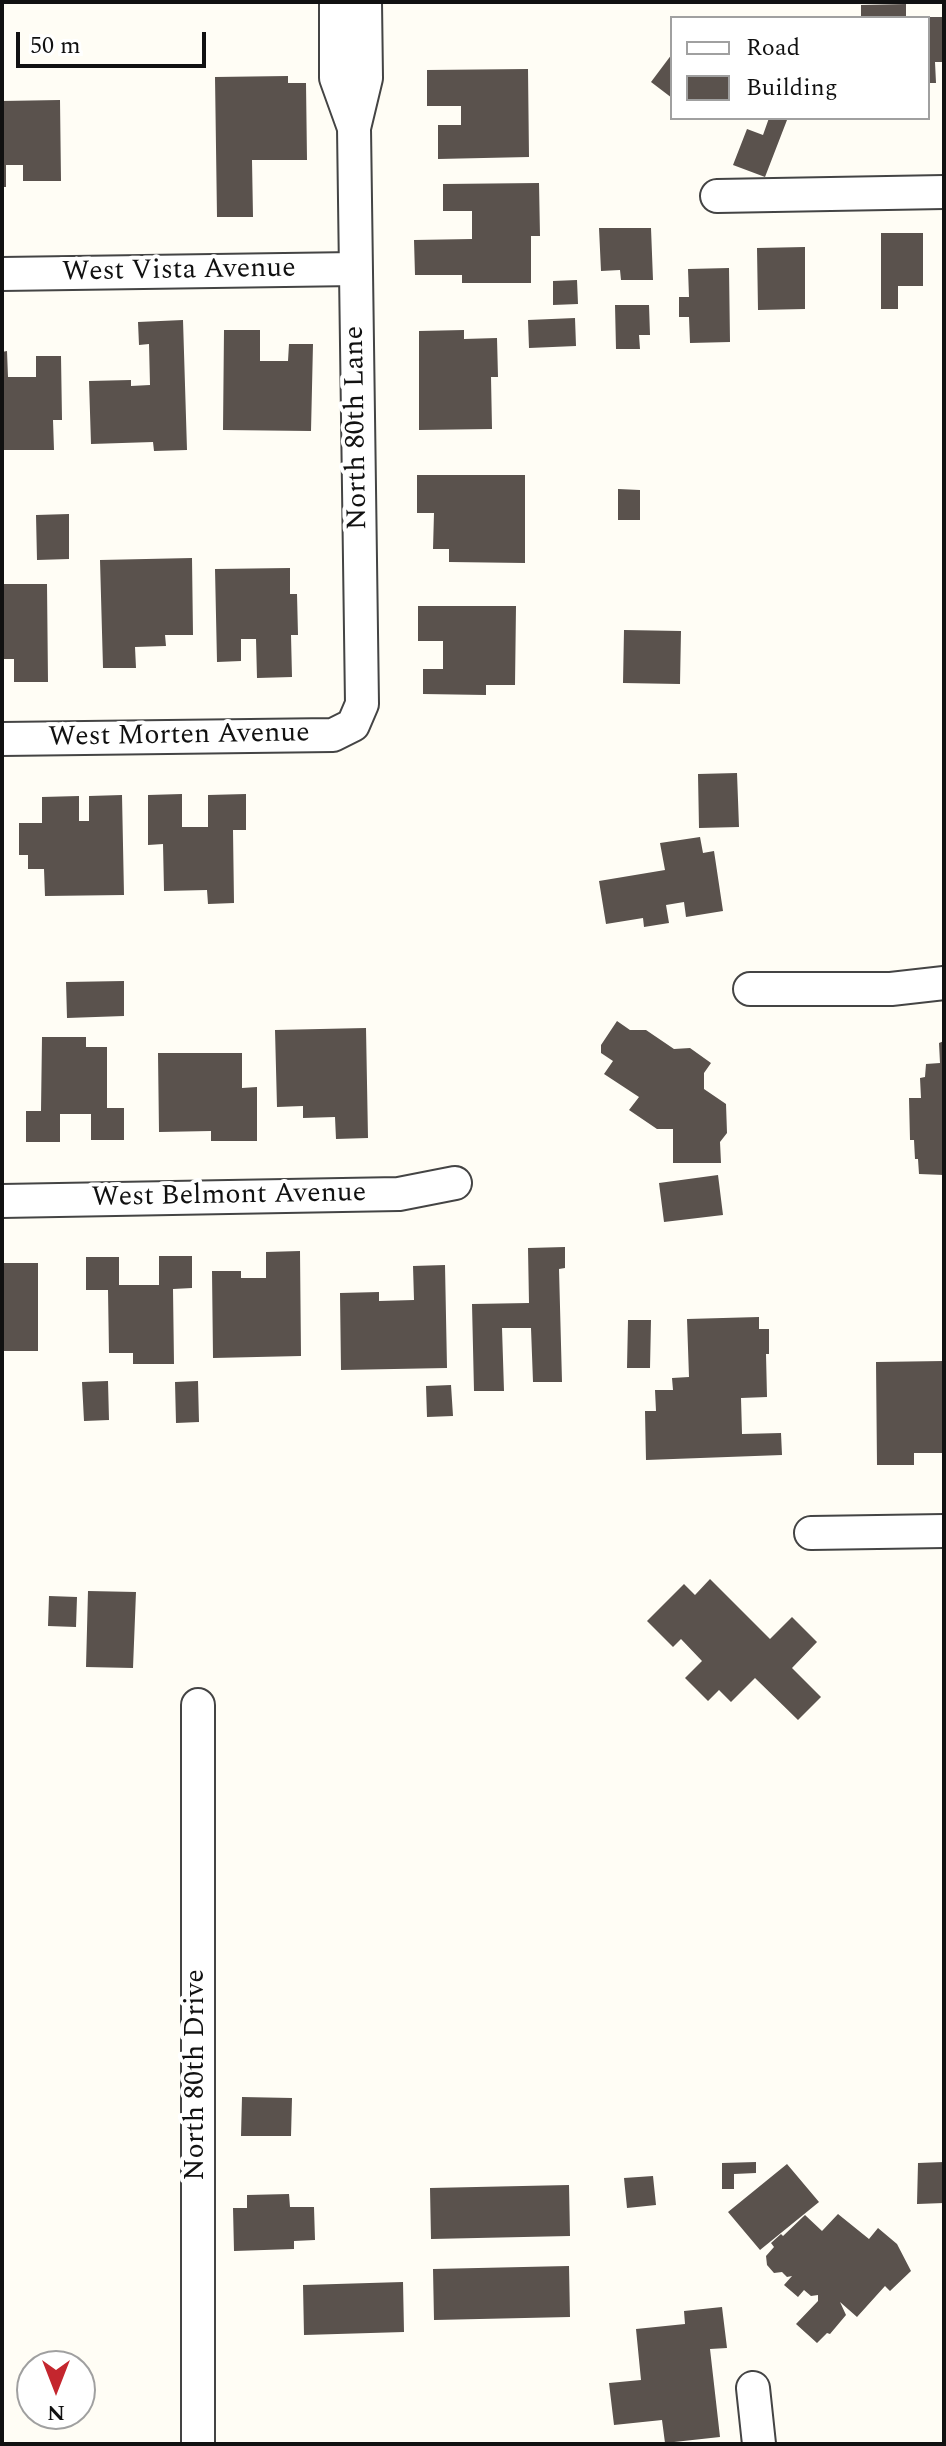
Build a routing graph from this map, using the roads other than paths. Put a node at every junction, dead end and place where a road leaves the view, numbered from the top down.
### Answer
1 (336, 2) edge
2 (365, 2) edge
3 (351, 45) junction
4 (944, 192) edge
5 (717, 196) dead end
6 (355, 269) junction
7 (2, 274) edge
8 (353, 725) joint
9 (2, 739) edge
10 (944, 983) edge
11 (750, 989) dead end
12 (455, 1183) dead end
13 (2, 1201) edge
14 (944, 1531) edge
15 (811, 1533) dead end
16 (198, 1705) dead end
17 (753, 2388) dead end
18 (198, 2444) edge
19 (759, 2444) edge

1 - 3 street, North 80th Lane
2 - 3 street, North 80th Lane
3 - 6 street, North 80th Lane
4 - 5 street
6 - 7 street, West Vista Avenue
6 - 8 street, North 80th Lane
8 - 9 street, West Morten Avenue
10 - 11 street
12 - 13 street, West Belmont Avenue
14 - 15 street
16 - 18 street, North 80th Drive
17 - 19 street

